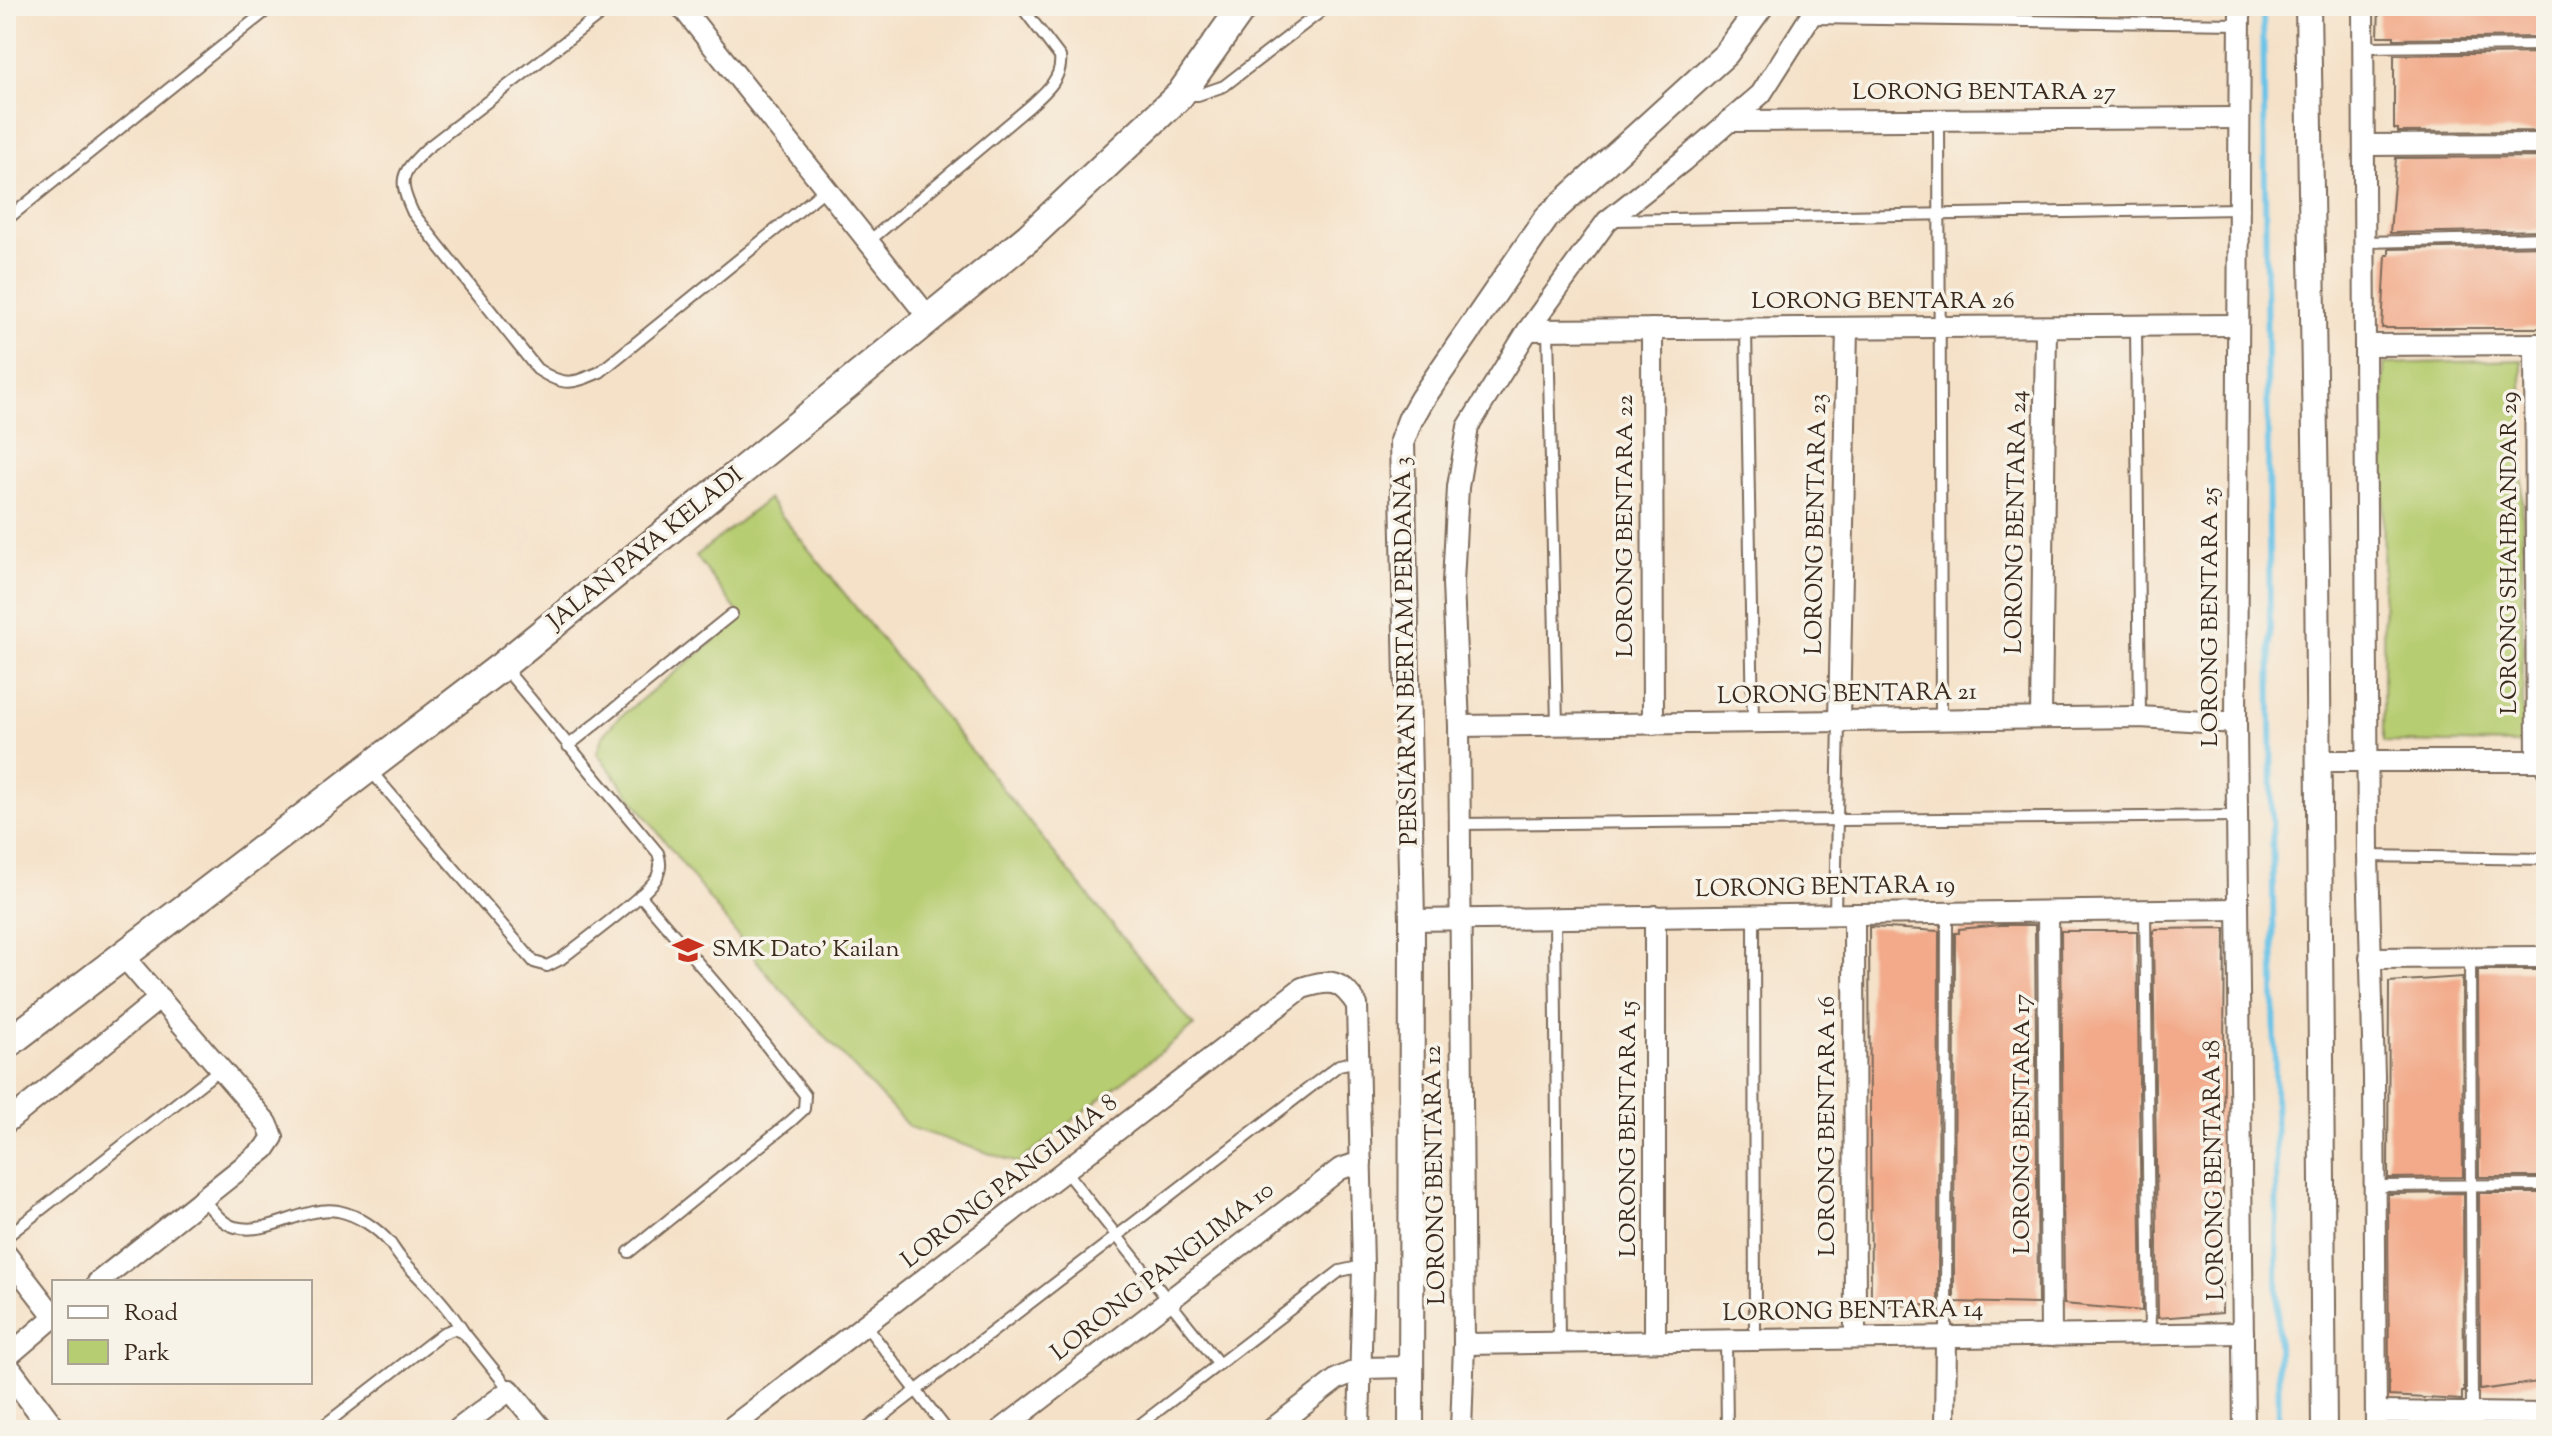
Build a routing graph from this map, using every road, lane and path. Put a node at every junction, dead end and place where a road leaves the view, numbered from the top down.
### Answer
1 (272, 6) edge
2 (611, 6) edge
3 (681, 6) edge
4 (1021, 6) edge
5 (1243, 6) edge
6 (1328, 6) edge
7 (1761, 6) edge
8 (2308, 6) edge
9 (2363, 6) edge
10 (1814, 12) edge
11 (2240, 15) edge
12 (2546, 45) edge
13 (2364, 47) junction
14 (1180, 95) junction
15 (2239, 118) junction
16 (1939, 120) junction
17 (1729, 121) junction
18 (2546, 144) edge
19 (2364, 145) junction
20 (827, 188) junction
21 (2239, 209) junction
22 (1939, 214) junction
23 (6, 220) edge
24 (1607, 221) junction
25 (2546, 238) edge
26 (868, 242) junction
27 (2364, 242) junction
28 (929, 318) junction
29 (2238, 325) junction
30 (2136, 326) junction
31 (1939, 327) junction
32 (2046, 327) junction
33 (1847, 328) junction
34 (1652, 329) junction
35 (1746, 329) junction
36 (1538, 330) junction
37 (2540, 344) edge
38 (2366, 345) junction
39 (732, 614) dead end
40 (502, 666) junction
41 (2140, 717) junction
42 (2041, 718) junction
43 (1941, 720) junction
44 (1839, 721) junction
45 (1753, 722) junction
46 (2236, 723) junction
47 (1653, 724) junction
48 (1557, 725) junction
49 (1459, 726) junction
50 (568, 746) junction
51 (2319, 761) junction
52 (2369, 761) junction
53 (2543, 767) edge
54 (369, 768) junction
55 (2237, 816) junction
56 (1837, 819) junction
57 (1458, 824) junction
58 (2368, 856) junction
59 (2546, 859) edge
60 (640, 895) junction
61 (2238, 909) junction
62 (2145, 910) junction
63 (2048, 912) junction
64 (1947, 913) junction
65 (1845, 914) junction
66 (1754, 915) junction
67 (1655, 916) junction
68 (1555, 918) junction
69 (1459, 919) junction
70 (1412, 920) junction
71 (123, 956) junction
72 (2470, 957) junction
73 (2546, 957) edge
74 (2370, 958) junction
75 (160, 998) junction
76 (6, 1045) edge
77 (1360, 1060) junction
78 (220, 1069) junction
79 (6, 1123) edge
80 (1361, 1162) junction
81 (1065, 1171) junction
82 (2471, 1185) junction
83 (2546, 1185) edge
84 (2373, 1186) junction
85 (203, 1199) junction
86 (1117, 1235) junction
87 (6, 1237) edge
88 (629, 1252) dead end
89 (6, 1254) edge
90 (1363, 1266) junction
91 (101, 1280) edge
92 (1170, 1301) junction
93 (52, 1313) edge
94 (52, 1318) edge
95 (866, 1326) junction
96 (2243, 1333) junction
97 (465, 1334) junction
98 (2150, 1334) junction
99 (2051, 1336) junction
100 (1946, 1337) junction
101 (1855, 1338) junction
102 (1726, 1340) junction
103 (1755, 1340) junction
104 (1655, 1341) junction
105 (1559, 1343) junction
106 (1464, 1344) junction
107 (6, 1358) edge
108 (1219, 1364) junction
109 (6, 1366) edge
110 (1412, 1367) junction
111 (1362, 1368) junction
112 (510, 1390) junction
113 (916, 1390) junction
114 (2546, 1414) edge
115 (2472, 1415) junction
116 (2376, 1421) edge
117 (54, 1430) edge
118 (318, 1430) edge
119 (457, 1430) edge
120 (543, 1430) edge
121 (728, 1430) edge
122 (865, 1430) edge
123 (947, 1430) edge
124 (1001, 1430) edge
125 (1133, 1430) edge
126 (1271, 1430) edge
127 (1359, 1430) edge
128 (1411, 1430) edge
129 (1461, 1430) edge
130 (1727, 1430) edge
131 (1945, 1430) edge
132 (2244, 1430) edge
133 (2324, 1430) edge

1 - 23 lane
2 - 20 lane
3 - 20 street
4 - 26 lane
5 - 14 main road, JALAN PAYA KELADI
6 - 14 lane
7 - 70 street, PERSIARAN BERTAM PERDANA 3
8 - 51 street
9 - 13 street
10 - 11 lane
10 - 17 street, LORONG BENTARA 12
11 - 15 street, LORONG BENTARA 25
12 - 13 lane
13 - 19 street
14 - 28 main road, JALAN PAYA KELADI
15 - 16 street, LORONG BENTARA 27
15 - 21 street, LORONG BENTARA 25
16 - 17 street, LORONG BENTARA 27
16 - 22 lane
17 - 24 street, LORONG BENTARA 12
18 - 19 street
19 - 27 street
20 - 26 street
21 - 22 lane
21 - 29 street, LORONG BENTARA 25
22 - 24 lane
22 - 31 lane
24 - 36 street, LORONG BENTARA 12
25 - 27 lane
26 - 28 street
27 - 38 street
28 - 40 main road, JALAN PAYA KELADI
29 - 30 street, LORONG BENTARA 26
29 - 46 street, LORONG BENTARA 25
30 - 32 street, LORONG BENTARA 26
30 - 41 lane
31 - 32 street, LORONG BENTARA 26
31 - 33 street, LORONG BENTARA 26
31 - 43 lane
32 - 42 street, LORONG BENTARA 24
33 - 35 street, LORONG BENTARA 26
33 - 44 street, LORONG BENTARA 23
34 - 35 street, LORONG BENTARA 26
34 - 36 street, LORONG BENTARA 26
34 - 47 street, LORONG BENTARA 22
35 - 45 lane
36 - 48 lane
36 - 49 street, LORONG BENTARA 12
37 - 38 street
37 - 53 street, LORONG SHAHBANDAR 29
38 - 52 street
39 - 50 lane
40 - 50 lane
40 - 54 main road, JALAN PAYA KELADI
41 - 42 street, LORONG BENTARA 21
41 - 46 street, LORONG BENTARA 21
42 - 43 street, LORONG BENTARA 21
43 - 44 street, LORONG BENTARA 21
44 - 45 street, LORONG BENTARA 21
44 - 56 lane
45 - 47 street, LORONG BENTARA 21
46 - 55 street, LORONG BENTARA 25
47 - 48 street, LORONG BENTARA 21
48 - 49 street, LORONG BENTARA 21
49 - 57 street, LORONG BENTARA 12
50 - 60 lane
51 - 52 street
51 - 133 street
52 - 53 street
52 - 58 street
54 - 60 lane
54 - 71 main road, JALAN PAYA KELADI
55 - 56 lane
55 - 61 street, LORONG BENTARA 25
56 - 57 lane
56 - 65 lane
57 - 69 street, LORONG BENTARA 12
58 - 59 lane
58 - 74 street
60 - 88 lane
61 - 62 street, LORONG BENTARA 19
61 - 96 street, LORONG BENTARA 18
62 - 63 street, LORONG BENTARA 19
62 - 98 lane
63 - 64 street, LORONG BENTARA 19
63 - 99 street, LORONG BENTARA 17
64 - 65 street, LORONG BENTARA 19
64 - 100 lane
65 - 66 street, LORONG BENTARA 19
65 - 101 street, LORONG BENTARA 16
66 - 67 street, LORONG BENTARA 19
66 - 103 lane
67 - 68 street, LORONG BENTARA 19
67 - 104 street, LORONG BENTARA 15
68 - 69 street, LORONG BENTARA 19
68 - 105 lane
69 - 70 street, LORONG BENTARA 19
69 - 106 street, LORONG BENTARA 12
70 - 110 street, PERSIARAN BERTAM PERDANA 3
71 - 75 street
71 - 76 main road, JALAN PAYA KELADI
72 - 73 street
72 - 74 street
72 - 82 lane
74 - 84 street
75 - 78 street
75 - 79 street
77 - 80 street
77 - 81 street, LORONG PANGLIMA 8
77 - 86 lane
78 - 85 street
78 - 87 lane
80 - 90 street
80 - 92 street, LORONG PANGLIMA 10
81 - 86 lane
81 - 95 street, LORONG PANGLIMA 8
82 - 83 lane
82 - 84 lane
82 - 115 lane
84 - 116 street
85 - 91 street
85 - 97 lane
86 - 92 lane
86 - 113 lane
89 - 93 street
90 - 108 lane
90 - 111 street
92 - 108 lane
92 - 124 street, LORONG PANGLIMA 10
94 - 107 street
95 - 113 lane
95 - 121 street, LORONG PANGLIMA 8
96 - 98 street, LORONG BENTARA 14
96 - 132 street, LORONG BENTARA 18
97 - 112 lane
97 - 118 lane
98 - 99 street, LORONG BENTARA 14
99 - 100 street, LORONG BENTARA 14
100 - 101 street, LORONG BENTARA 14
100 - 131 street
101 - 103 street, LORONG BENTARA 14
102 - 103 street, LORONG BENTARA 14
102 - 104 street, LORONG BENTARA 14
102 - 130 lane
104 - 105 street, LORONG BENTARA 14
105 - 106 street, LORONG BENTARA 14
106 - 129 street, LORONG BENTARA 12
108 - 125 lane
109 - 117 street
110 - 111 street
110 - 128 street, PERSIARAN BERTAM PERDANA 3
111 - 126 street
111 - 127 street
112 - 119 street
112 - 120 street
113 - 122 lane
113 - 123 lane
114 - 115 street
115 - 116 street

